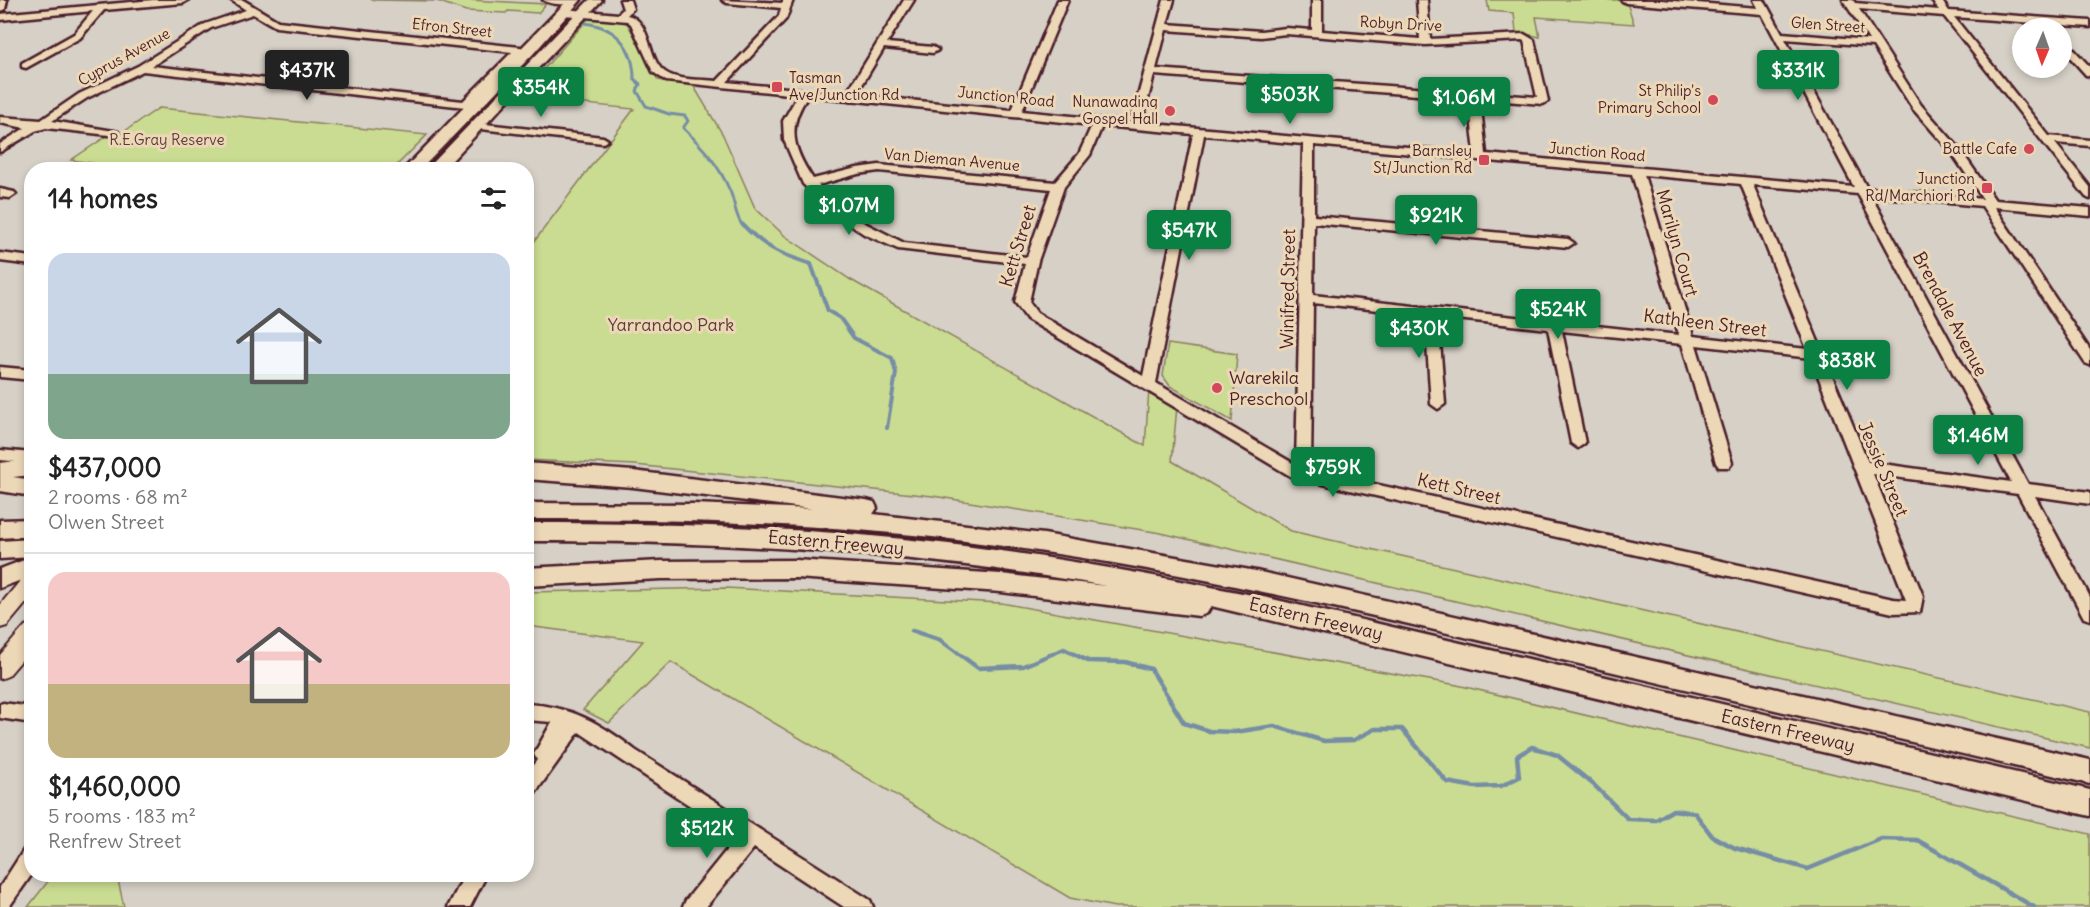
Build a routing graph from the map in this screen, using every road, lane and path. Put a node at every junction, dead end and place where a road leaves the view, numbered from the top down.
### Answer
1 (2, 0) edge
2 (183, 0) edge
3 (236, 0) edge
4 (548, 0) edge
5 (574, 0) edge
6 (596, 0) edge
7 (624, 0) edge
8 (727, 0) edge
9 (909, 0) edge
10 (1063, 0) edge
11 (1169, 0) edge
12 (1317, 0) edge
13 (1422, 0) edge
14 (1626, 0) edge
15 (1759, 0) edge
16 (1936, 0) edge
17 (1670, 2) edge
18 (788, 3) edge
19 (1850, 3) edge
20 (101, 8) junction
21 (0, 9) edge
22 (253, 11) junction
23 (1765, 11) junction
24 (564, 12) junction
25 (1946, 12) junction
26 (584, 13) junction
27 (621, 16) junction
28 (0, 17) edge
29 (2018, 18) edge
30 (2072, 22) edge
31 (2090, 24) edge
32 (1163, 27) junction
33 (1317, 34) junction
34 (1779, 36) junction
35 (1425, 42) junction
36 (1875, 43) junction
37 (881, 45) junction
38 (933, 50) dead end
39 (524, 51) junction
40 (2072, 53) edge
41 (26, 65) dead end
42 (142, 68) junction
43 (1151, 72) junction
44 (2090, 73) edge
45 (719, 84) junction
46 (805, 92) junction
47 (1474, 96) junction
48 (849, 97) junction
49 (470, 105) junction
50 (1016, 114) junction
51 (0, 120) edge
52 (1098, 122) junction
53 (45, 123) junction
54 (1136, 125) junction
55 (33, 126) junction
56 (476, 126) junction
57 (1199, 131) junction
58 (114, 134) dead end
59 (2045, 139) junction
60 (603, 140) dead end
61 (1309, 141) junction
62 (2090, 143) edge
63 (0, 149) edge
64 (1481, 156) junction
65 (418, 162) edge
66 (442, 162) edge
67 (1637, 171) junction
68 (1745, 180) junction
69 (810, 184) junction
70 (1058, 186) junction
71 (1863, 191) junction
72 (2090, 195) edge
73 (1988, 202) junction
74 (2090, 212) edge
75 (1307, 219) junction
76 (1568, 243) dead end
77 (0, 256) edge
78 (24, 260) edge
79 (1032, 261) junction
80 (1306, 298) junction
81 (1431, 311) junction
82 (1554, 324) junction
83 (1686, 339) junction
84 (1814, 354) junction
85 (2090, 360) edge
86 (0, 372) edge
87 (24, 374) edge
88 (1148, 386) junction
89 (1438, 404) dead end
90 (1578, 443) dead end
91 (0, 456) edge
92 (24, 458) edge
93 (1724, 463) dead end
94 (1861, 467) junction
95 (24, 468) edge
96 (0, 471) edge
97 (534, 472) edge
98 (1303, 474) junction
99 (0, 483) edge
100 (24, 487) edge
101 (2023, 489) junction
102 (2090, 498) edge
103 (534, 511) edge
104 (0, 529) edge
105 (534, 532) edge
106 (24, 533) edge
107 (24, 537) edge
108 (0, 550) edge
109 (24, 569) edge
110 (534, 577) edge
111 (0, 579) edge
112 (24, 591) edge
113 (1382, 607) junction
114 (1914, 607) joint
115 (2090, 613) edge
116 (0, 620) edge
117 (1392, 637) junction
118 (24, 642) edge
119 (0, 670) edge
120 (3, 711) dead end
121 (24, 714) edge
122 (534, 715) edge
123 (568, 723) junction
124 (2090, 772) edge
125 (534, 777) edge
126 (2090, 803) edge
127 (751, 836) junction
128 (24, 868) edge
129 (472, 882) edge
130 (0, 902) edge
131 (458, 907) edge
132 (693, 907) edge
133 (862, 907) edge

1 - 21 street
2 - 20 street
3 - 22 street, Efron Street
4 - 5 street
5 - 24 highway
6 - 26 highway
7 - 27 street
8 - 18 street
9 - 37 street
10 - 50 street
11 - 32 street
12 - 33 street
13 - 35 street
14 - 17 street
15 - 23 street, Brendale Avenue
16 - 25 street
17 - 23 street
18 - 45 street
19 - 25 street
19 - 36 street
20 - 28 street
20 - 41 street
22 - 39 street, Efron Street
22 - 42 street, Cyprus Avenue
23 - 34 street, Brendale Avenue
24 - 26 street
24 - 39 highway
25 - 29 street
25 - 59 street
26 - 27 street
26 - 56 highway
27 - 45 street, Junction Road
30 - 31 street
32 - 33 street, Robyn Drive
32 - 43 street
33 - 35 street, Robyn Drive
34 - 36 street, Glen Street
34 - 71 street, Brendale Avenue
35 - 47 street, Robyn Drive
36 - 73 street
37 - 38 street
37 - 48 street
39 - 49 highway
40 - 44 street
42 - 49 street
42 - 53 street, Cyprus Avenue
43 - 47 street
43 - 54 street
45 - 46 street, Junction Road
46 - 48 street, Junction Road
46 - 69 street
47 - 64 street
48 - 50 street, Junction Road
49 - 65 highway
50 - 52 street, Junction Road
51 - 55 street
52 - 54 street, Junction Road
52 - 70 street, Kett Street
53 - 55 street
53 - 58 street
54 - 57 street, Junction Road
55 - 63 street
56 - 60 street
56 - 66 highway
57 - 61 street, Junction Road
57 - 88 street
59 - 62 street
59 - 72 street
61 - 64 street, Junction Road
61 - 75 street, Winifred Street
64 - 67 street, Junction Road
67 - 68 street, Junction Road
67 - 83 street, Marilyn Court
68 - 71 street, Junction Road
68 - 84 street, Jessie Street
69 - 70 street, Van Dieman Avenue
69 - 79 street
70 - 79 street, Kett Street
71 - 73 street, Junction Road
71 - 101 street, Brendale Avenue
73 - 74 street, Junction Road
73 - 85 street
75 - 76 street
75 - 80 street, Winifred Street
77 - 78 street
79 - 88 street, Kett Street
80 - 81 street, Kathleen Street
80 - 98 street, Winifred Street
81 - 82 street, Kathleen Street
81 - 89 street
82 - 83 street, Kathleen Street
82 - 90 street
83 - 84 street, Kathleen Street
83 - 93 street, Marilyn Court
84 - 94 street, Jessie Street
86 - 87 street
88 - 98 street, Kett Street
91 - 92 street
94 - 101 street
94 - 114 street, Jessie Street
95 - 96 highway
97 - 113 highway
98 - 114 street, Kett Street
99 - 100 highway
101 - 102 street
101 - 115 street, Brendale Avenue
103 - 113 highway, Eastern Freeway
104 - 106 highway
105 - 117 highway, Eastern Freeway
107 - 108 highway
109 - 111 highway
110 - 117 highway
112 - 116 main road
113 - 124 highway, Eastern Freeway
117 - 126 highway, Eastern Freeway
118 - 119 main road
120 - 121 street
122 - 123 street
123 - 125 street
123 - 127 street
127 - 132 street
127 - 133 street
128 - 130 street
129 - 131 street

